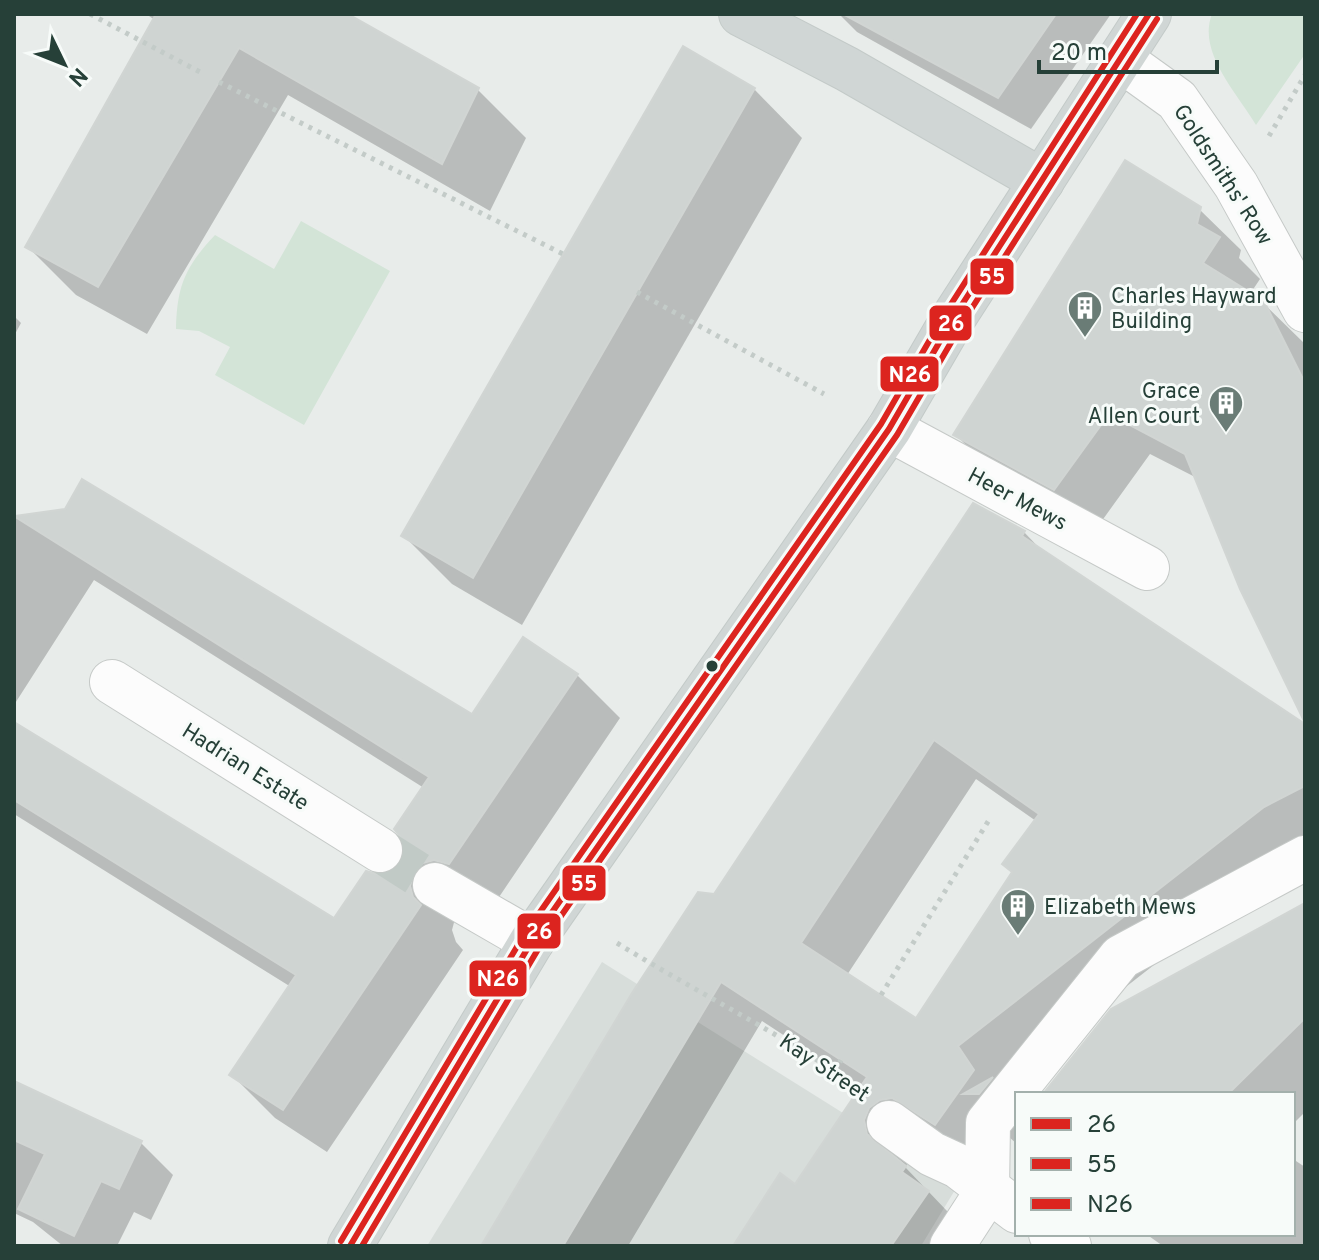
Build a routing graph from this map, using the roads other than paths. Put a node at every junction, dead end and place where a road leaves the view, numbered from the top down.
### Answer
1 (741, 14) edge
2 (1149, 14) edge
3 (1120, 59) junction
4 (1042, 181) junction
5 (1291, 252) edge
6 (1305, 310) edge
7 (889, 429) junction
8 (1147, 568) dead end
9 (112, 682) dead end
10 (380, 850) tunnel mouth
11 (1305, 858) edge
12 (435, 885) tunnel mouth
13 (532, 941) junction
14 (889, 1123) road end
15 (1002, 1201) edge
16 (350, 1246) edge
17 (952, 1246) edge

1 - 4 main road
2 - 3 main road
3 - 4 main road
3 - 5 street, Goldsmiths' Row
4 - 7 main road
5 - 6 street, Goldsmiths' Row
7 - 8 street, Heer Mews
7 - 13 main road
9 - 10 street, Hadrian Estate
11 - 15 street
12 - 13 street
13 - 16 main road
14 - 15 street, Kay Street
15 - 17 street

